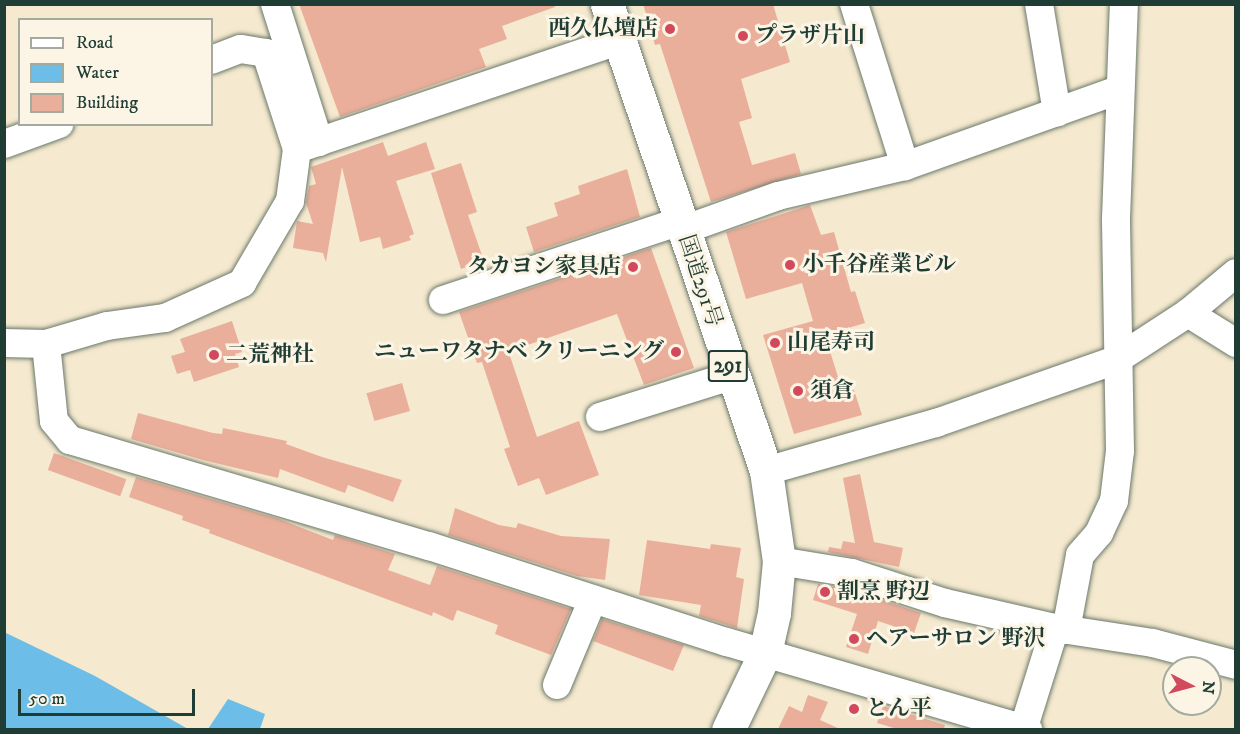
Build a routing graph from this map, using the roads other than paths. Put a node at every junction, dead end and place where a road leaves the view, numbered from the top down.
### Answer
1 (275, 4) edge
2 (608, 4) edge
3 (854, 4) edge
4 (1039, 4) edge
5 (1124, 4) edge
6 (620, 40) junction
7 (213, 60) edge
8 (1118, 90) junction
9 (1057, 113) junction
10 (54, 126) edge
11 (4, 144) edge
12 (308, 146) junction
13 (905, 166) junction
14 (682, 225) junction
15 (1236, 273) edge
16 (443, 300) dead end
17 (1188, 313) junction
18 (4, 343) edge
19 (1236, 343) edge
20 (46, 344) junction
21 (1116, 360) junction
22 (731, 376) junction
23 (600, 417) dead end
24 (766, 471) junction
25 (779, 561) junction
26 (593, 599) junction
27 (1060, 629) junction
28 (765, 652) junction
29 (1236, 665) edge
30 (557, 685) dead end
31 (728, 729) edge
32 (1025, 729) edge

1 - 12 street
2 - 6 highway, 国道291号 / 291
3 - 13 street
4 - 9 street
5 - 8 street
6 - 12 street
6 - 14 highway, 国道291号 / 291
7 - 12 street
8 - 9 street
8 - 21 street
9 - 13 street
10 - 11 street
12 - 20 street
13 - 14 street
14 - 16 street
14 - 22 highway, 国道291号 / 291
15 - 17 street
17 - 19 street
17 - 21 street
18 - 20 street
20 - 26 street
21 - 24 street
21 - 27 street
22 - 23 street
22 - 24 highway, 国道291号 / 291
24 - 25 highway, 国道291号 / 291
25 - 27 street
25 - 28 highway, 国道291号 / 291
26 - 28 street
26 - 30 street
27 - 29 street
27 - 32 street
28 - 31 highway, 国道291号 / 291
28 - 32 street

